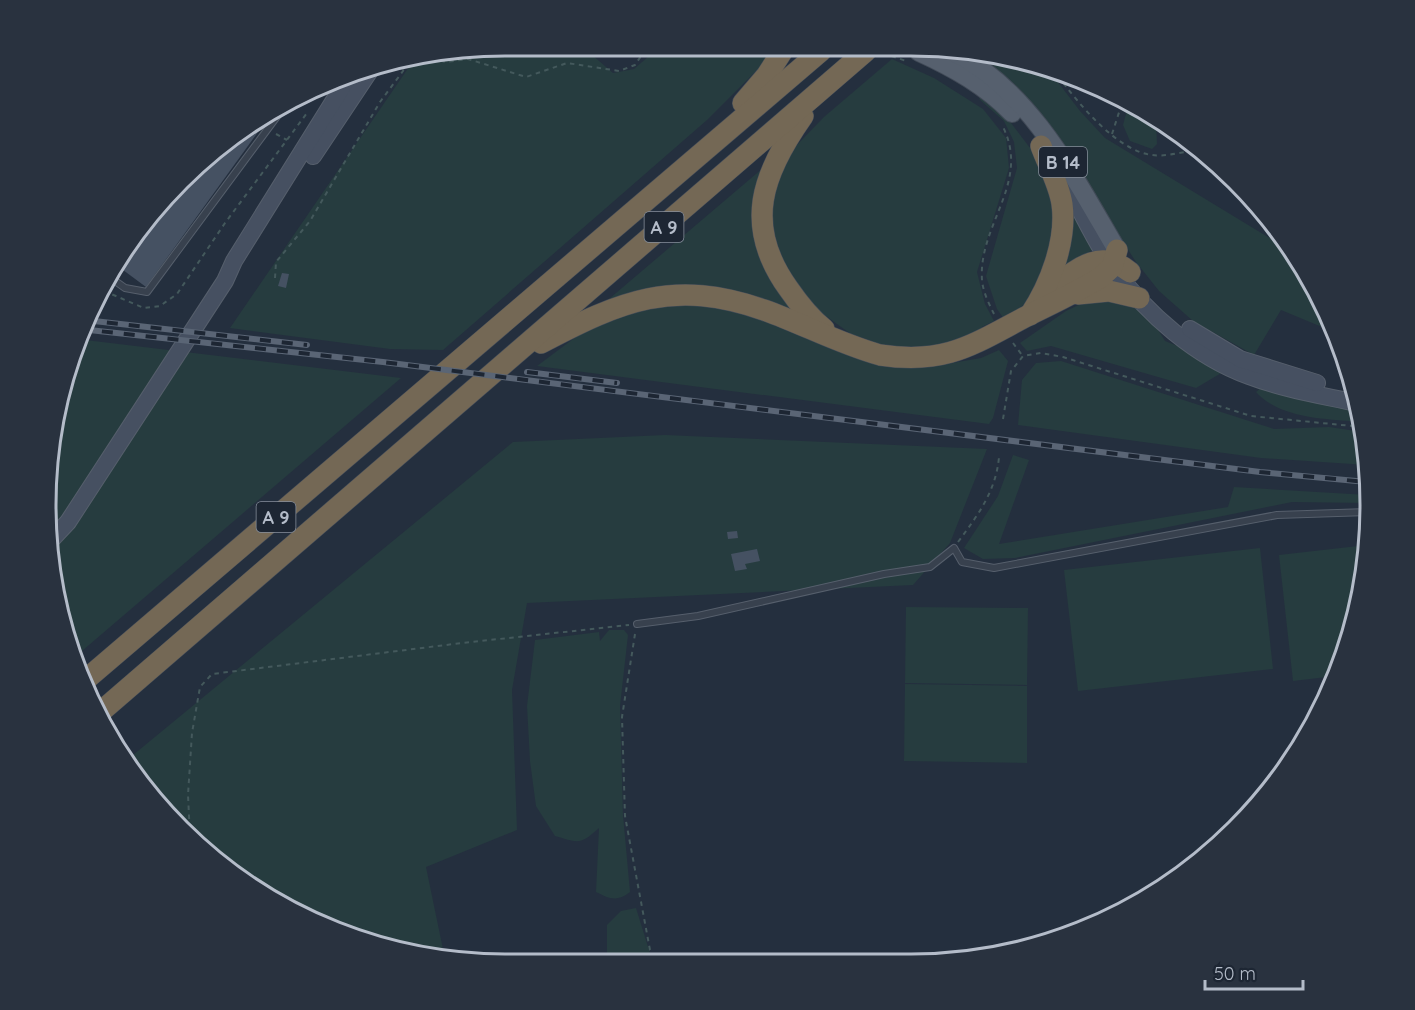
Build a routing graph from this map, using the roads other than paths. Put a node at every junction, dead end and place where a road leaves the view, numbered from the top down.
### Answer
1 (779, 56) edge
2 (814, 56) edge
3 (860, 56) edge
4 (927, 56) edge
5 (961, 58) edge
6 (366, 78) edge
7 (343, 86) edge
8 (993, 87) junction
9 (821, 91) junction
10 (275, 119) edge
11 (1041, 146) junction
12 (691, 162) junction
13 (1117, 262) junction
14 (115, 281) edge
15 (225, 281) junction
16 (1072, 295) junction
17 (1042, 297) junction
18 (1139, 298) junction
19 (1030, 315) junction
20 (839, 341) junction
21 (506, 362) junction
22 (1344, 389) edge
23 (1347, 401) edge
24 (1360, 512) edge
25 (56, 535) edge
26 (637, 624) road end
27 (90, 676) edge
28 (104, 709) edge

1 - 12 highway
2 - 12 highway, A 9
3 - 9 highway, A 9
4 - 8 main road, B 14
5 - 8 main road, B 14
6 - 15 main road
7 - 15 main road
8 - 11 main road, B 14
8 - 13 main road, B 14
9 - 20 highway
9 - 21 highway, A 9
10 - 14 lane
11 - 13 main road
11 - 17 highway
12 - 27 highway, A 9
13 - 16 highway
13 - 17 highway
13 - 18 main road
13 - 22 main road
15 - 25 main road
16 - 18 highway
16 - 19 highway
17 - 19 highway
18 - 23 main road
19 - 20 highway
20 - 21 highway
21 - 28 highway, A 9
24 - 26 lane

